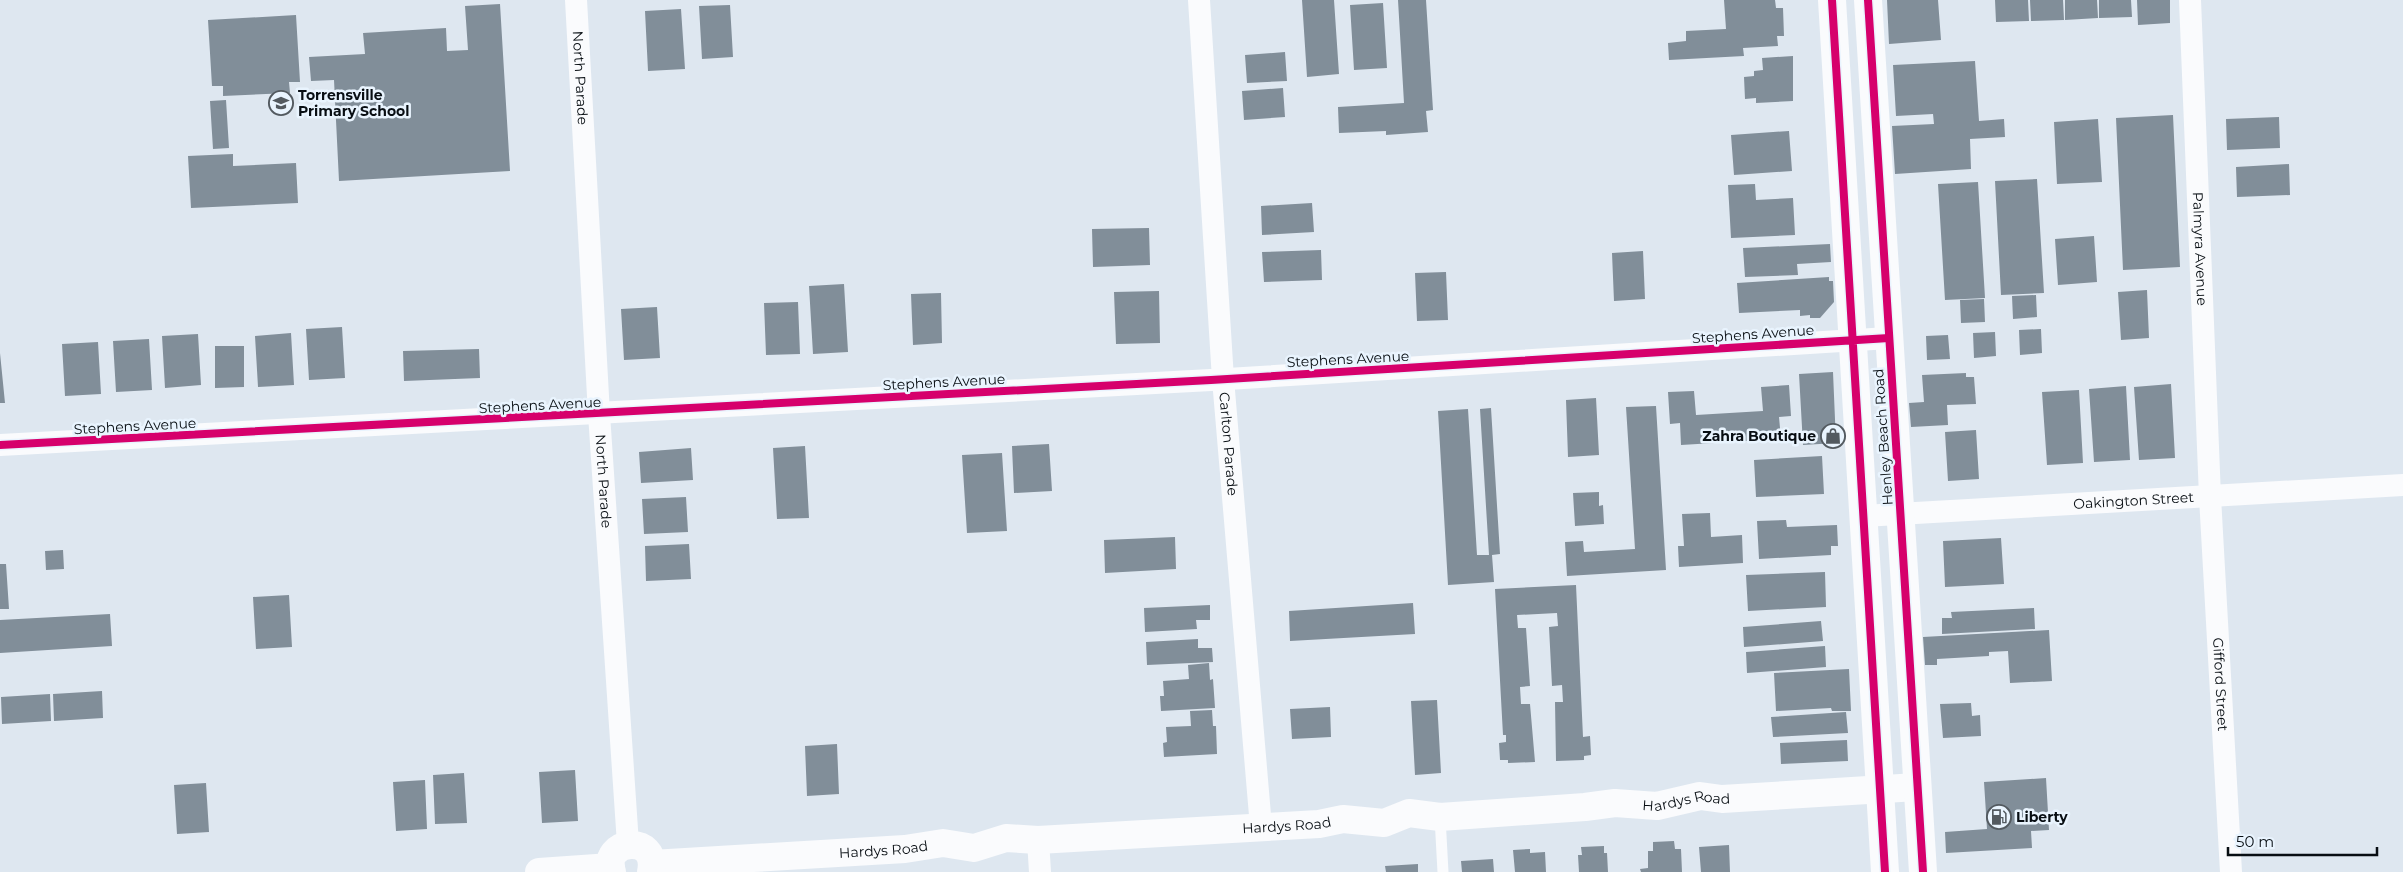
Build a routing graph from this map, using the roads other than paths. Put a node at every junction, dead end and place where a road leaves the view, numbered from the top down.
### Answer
1 (576, 0) edge
2 (1199, 0) edge
3 (1832, 0) edge
4 (1868, 0) edge
5 (2190, 0) edge
6 (1889, 338) junction
7 (1853, 341) junction
8 (1223, 379) junction
9 (599, 414) junction
10 (0, 445) edge
11 (2403, 485) edge
12 (2210, 497) junction
13 (1900, 514) junction
14 (1864, 516) junction
15 (1917, 787) junction
16 (1880, 789) junction
17 (1440, 817) junction
18 (1260, 827) junction
19 (1038, 840) junction
20 (628, 844) junction
21 (652, 868) edge
22 (612, 870) edge
23 (539, 872) edge
24 (1040, 872) edge
25 (1443, 872) edge
26 (1885, 872) edge
27 (1923, 872) edge
28 (2231, 872) edge

1 - 9 street, North Parade
2 - 8 street, Carlton Parade
3 - 7 main road, Henley Beach Road
4 - 6 main road, Henley Beach Road
5 - 12 street, Palmyra Avenue
6 - 7 street, Stephens Avenue
6 - 13 main road, Henley Beach Road
7 - 8 street, Stephens Avenue
7 - 14 main road, Henley Beach Road
8 - 9 street, Stephens Avenue
8 - 18 street, Carlton Parade
9 - 10 street, Stephens Avenue
9 - 20 street, North Parade
11 - 12 street, Oakington Street
12 - 13 street, Oakington Street
12 - 28 street, Gifford Street
13 - 14 street, Oakington Street
13 - 15 main road, Henley Beach Road
14 - 16 main road, Henley Beach Road
15 - 16 main road, Hardys Road
15 - 27 main road, Henley Beach Road
16 - 17 main road, Hardys Road
16 - 26 main road, Henley Beach Road
17 - 18 main road, Hardys Road
17 - 25 lane
18 - 19 main road, Hardys Road
19 - 21 main road, Hardys Road
19 - 24 street
20 - 21 main road
20 - 22 main road
22 - 23 main road

